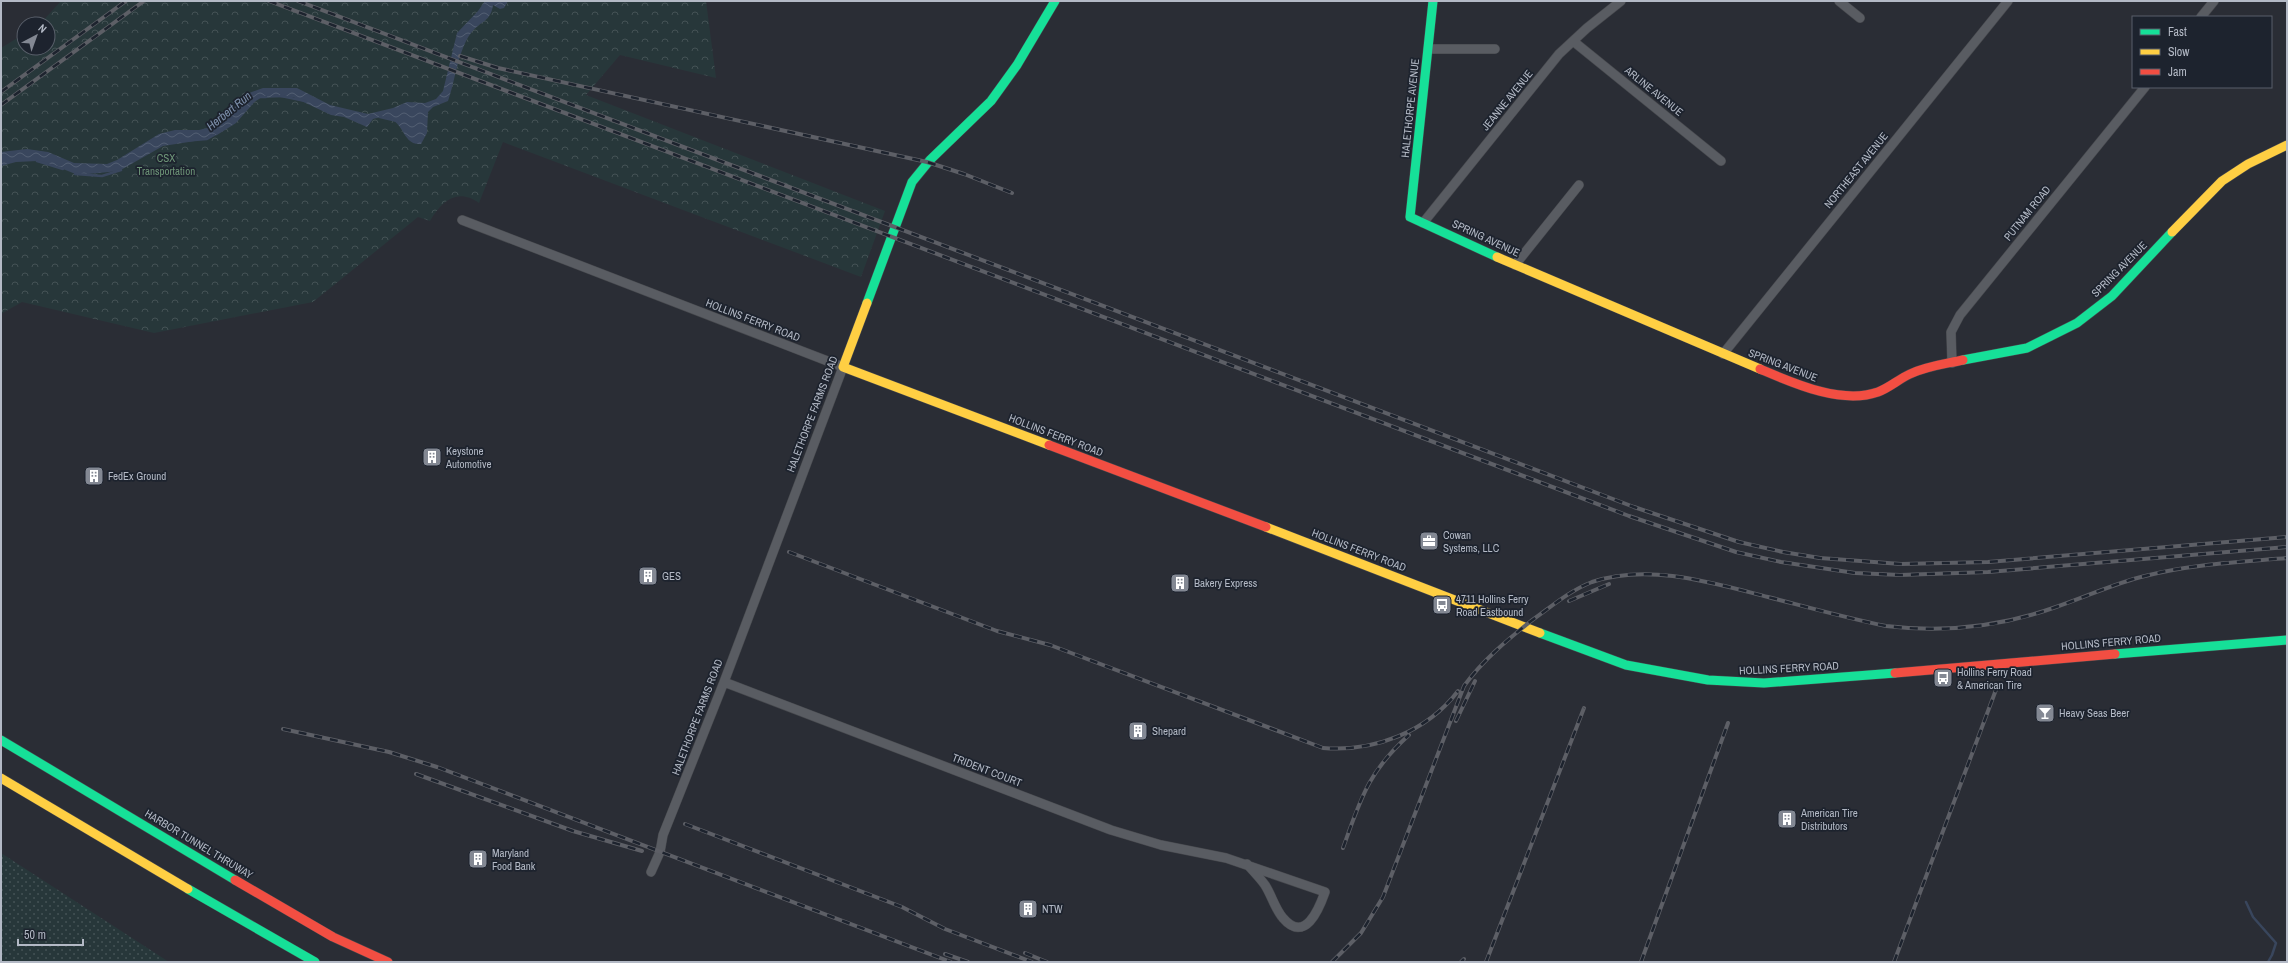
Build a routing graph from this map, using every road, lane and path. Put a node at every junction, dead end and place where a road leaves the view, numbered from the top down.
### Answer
1 (1055, 1) edge
2 (1433, 1) edge
3 (1621, 1) edge
4 (1839, 1) edge
5 (2008, 1) edge
6 (2214, 1) edge
7 (2202, 16) edge
8 (1860, 18) dead end
9 (1572, 41) junction
10 (1428, 49) junction
11 (1495, 49) dead end
12 (2144, 88) edge
13 (2287, 145) edge
14 (1720, 160) dead end
15 (1579, 185) dead end
16 (1410, 217) joint
17 (462, 220) dead end
18 (1423, 223) junction
19 (1515, 265) junction
20 (1723, 354) junction
21 (1952, 363) junction
22 (843, 367) junction
23 (2287, 640) edge
24 (724, 682) junction
25 (1, 740) edge
26 (1, 778) edge
27 (1247, 864) junction
28 (651, 872) dead end
29 (315, 962) edge
30 (388, 962) edge

1 - 22 main road, HALETHORPE FARMS ROAD
2 - 10 main road, HALETHORPE AVENUE
3 - 9 street, JEANNE AVENUE
4 - 8 street
5 - 20 street, NORTHEAST AVENUE
6 - 7 street
9 - 14 street, ARLINE AVENUE
9 - 18 street, JEANNE AVENUE
10 - 11 street
10 - 16 main road, HALETHORPE AVENUE
12 - 21 street, PUTNAM ROAD
13 - 21 main road, SPRING AVENUE
15 - 19 street
16 - 18 main road, SPRING AVENUE
17 - 22 street, HOLLINS FERRY ROAD
18 - 19 main road, SPRING AVENUE
19 - 20 main road, SPRING AVENUE
20 - 21 main road, SPRING AVENUE
22 - 23 main road, HOLLINS FERRY ROAD
22 - 24 street, HALETHORPE FARMS ROAD
24 - 27 street, TRIDENT COURT
24 - 28 street, HALETHORPE FARMS ROAD
25 - 30 main road, HARBOR TUNNEL THRUWAY
26 - 29 main road
27 - 27 street, TRIDENT COURT

